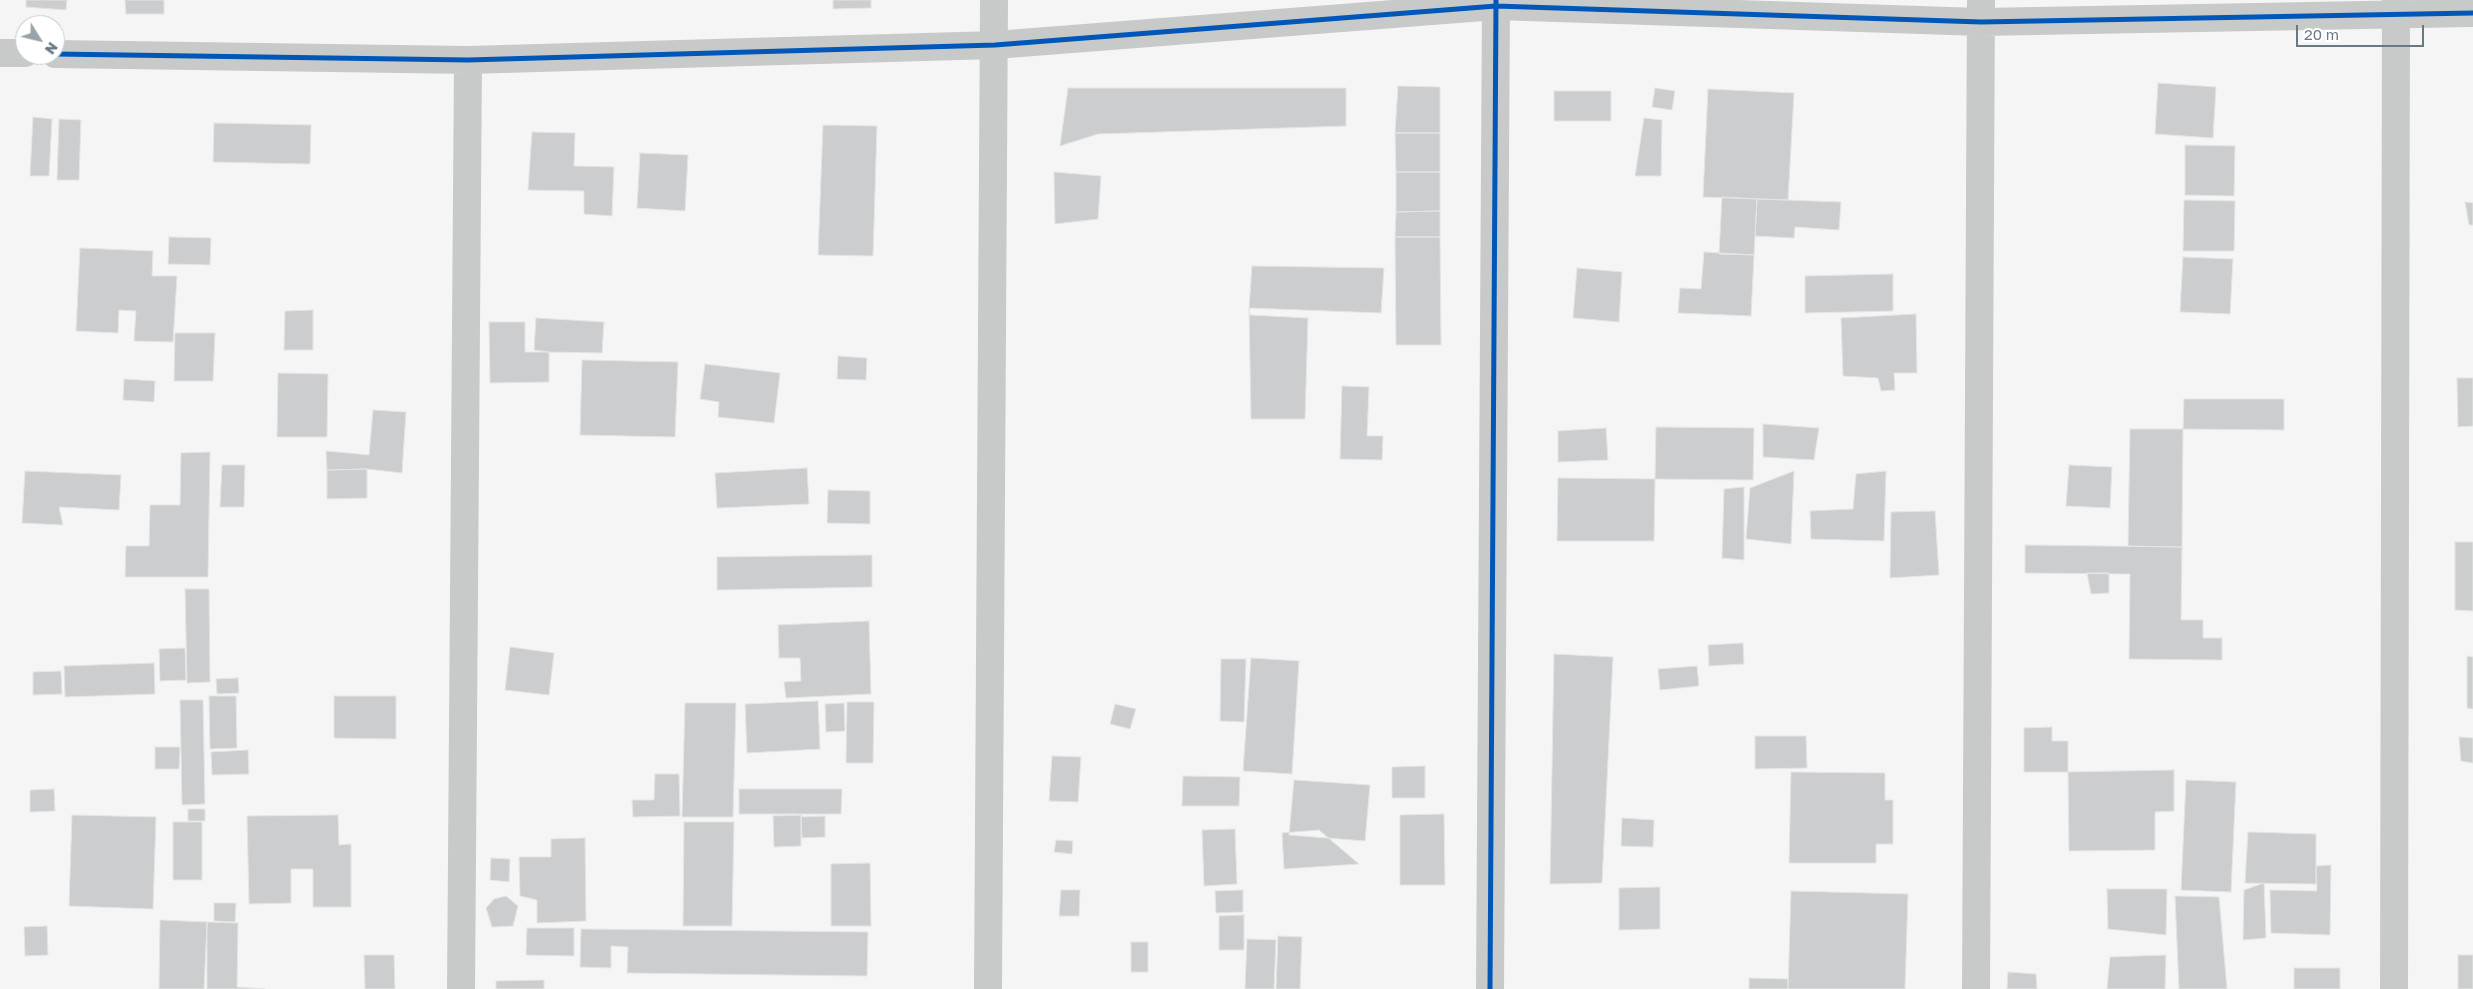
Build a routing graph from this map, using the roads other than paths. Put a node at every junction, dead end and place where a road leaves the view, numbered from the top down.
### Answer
1 (994, 0) edge
2 (1496, 3) edge
3 (2396, 7) edge
4 (1981, 11) edge
5 (2473, 14) edge
6 (995, 45) junction
7 (0, 53) edge
8 (15, 53) edge
9 (65, 54) edge
10 (468, 60) junction
11 (461, 989) edge
12 (988, 989) edge
13 (1490, 989) edge
14 (1976, 989) edge
15 (2394, 989) edge

1 - 6 street
2 - 4 street
2 - 6 street
2 - 13 street
3 - 4 street
3 - 5 street
3 - 15 street
4 - 14 street
6 - 10 street
6 - 12 street
7 - 8 street
9 - 10 street
10 - 11 street

